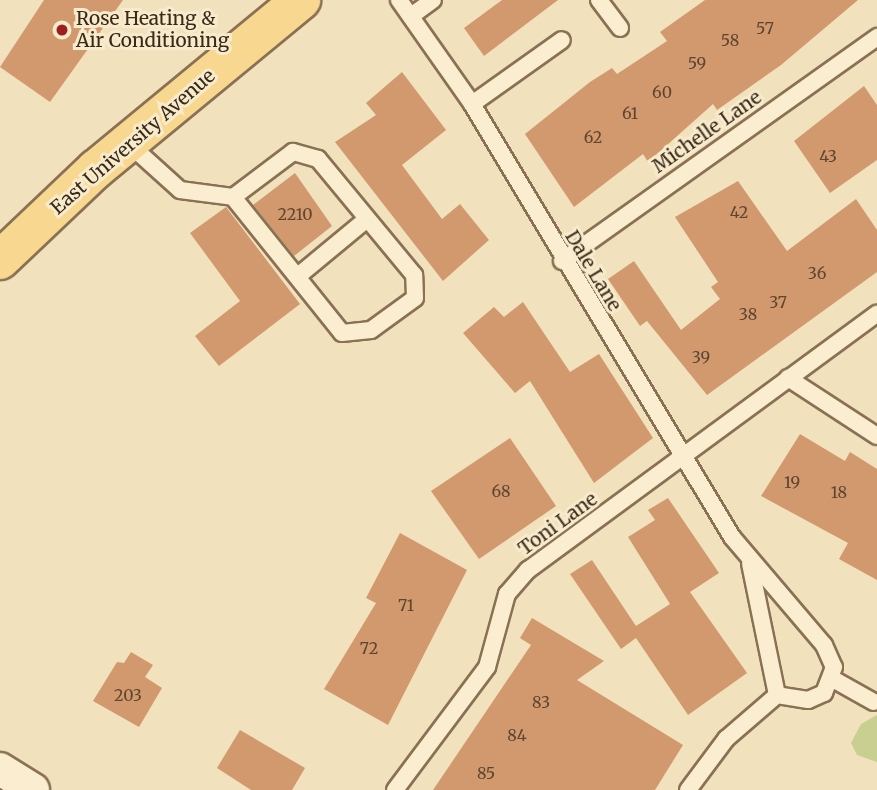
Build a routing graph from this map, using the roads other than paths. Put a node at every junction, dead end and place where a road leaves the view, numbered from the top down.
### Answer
1 (301, 0) edge
2 (400, 0) edge
3 (433, 0) edge
4 (599, 0) edge
5 (411, 16) junction
6 (620, 28) dead end
7 (877, 37) edge
8 (562, 40) dead end
9 (472, 104) junction
10 (128, 143) junction
11 (233, 197) junction
12 (367, 219) junction
13 (0, 260) edge
14 (562, 261) junction
15 (298, 276) junction
16 (877, 314) edge
17 (788, 378) junction
18 (877, 436) edge
19 (684, 457) junction
20 (750, 564) junction
21 (831, 678) junction
22 (777, 695) junction
23 (874, 702) dead end
24 (0, 769) edge
25 (33, 790) edge
26 (395, 790) edge
27 (688, 790) edge

1 - 10 main road, East University Avenue
2 - 5 lane, Dale Lane
3 - 5 lane
4 - 6 lane
5 - 9 lane, Dale Lane
7 - 14 lane, Michelle Lane
8 - 9 lane
9 - 14 lane, Dale Lane
10 - 11 lane
10 - 13 main road, East University Avenue
11 - 12 lane
11 - 15 lane
12 - 15 lane
12 - 15 lane
14 - 19 lane, Dale Lane
16 - 17 lane, Toni Lane
17 - 18 lane
17 - 19 lane, Toni Lane
19 - 20 lane, Dale Lane
19 - 26 lane, Toni Lane
20 - 21 lane, Dale Lane
20 - 22 lane, Dale Lane
21 - 22 lane
21 - 23 lane
22 - 27 lane
24 - 25 street

